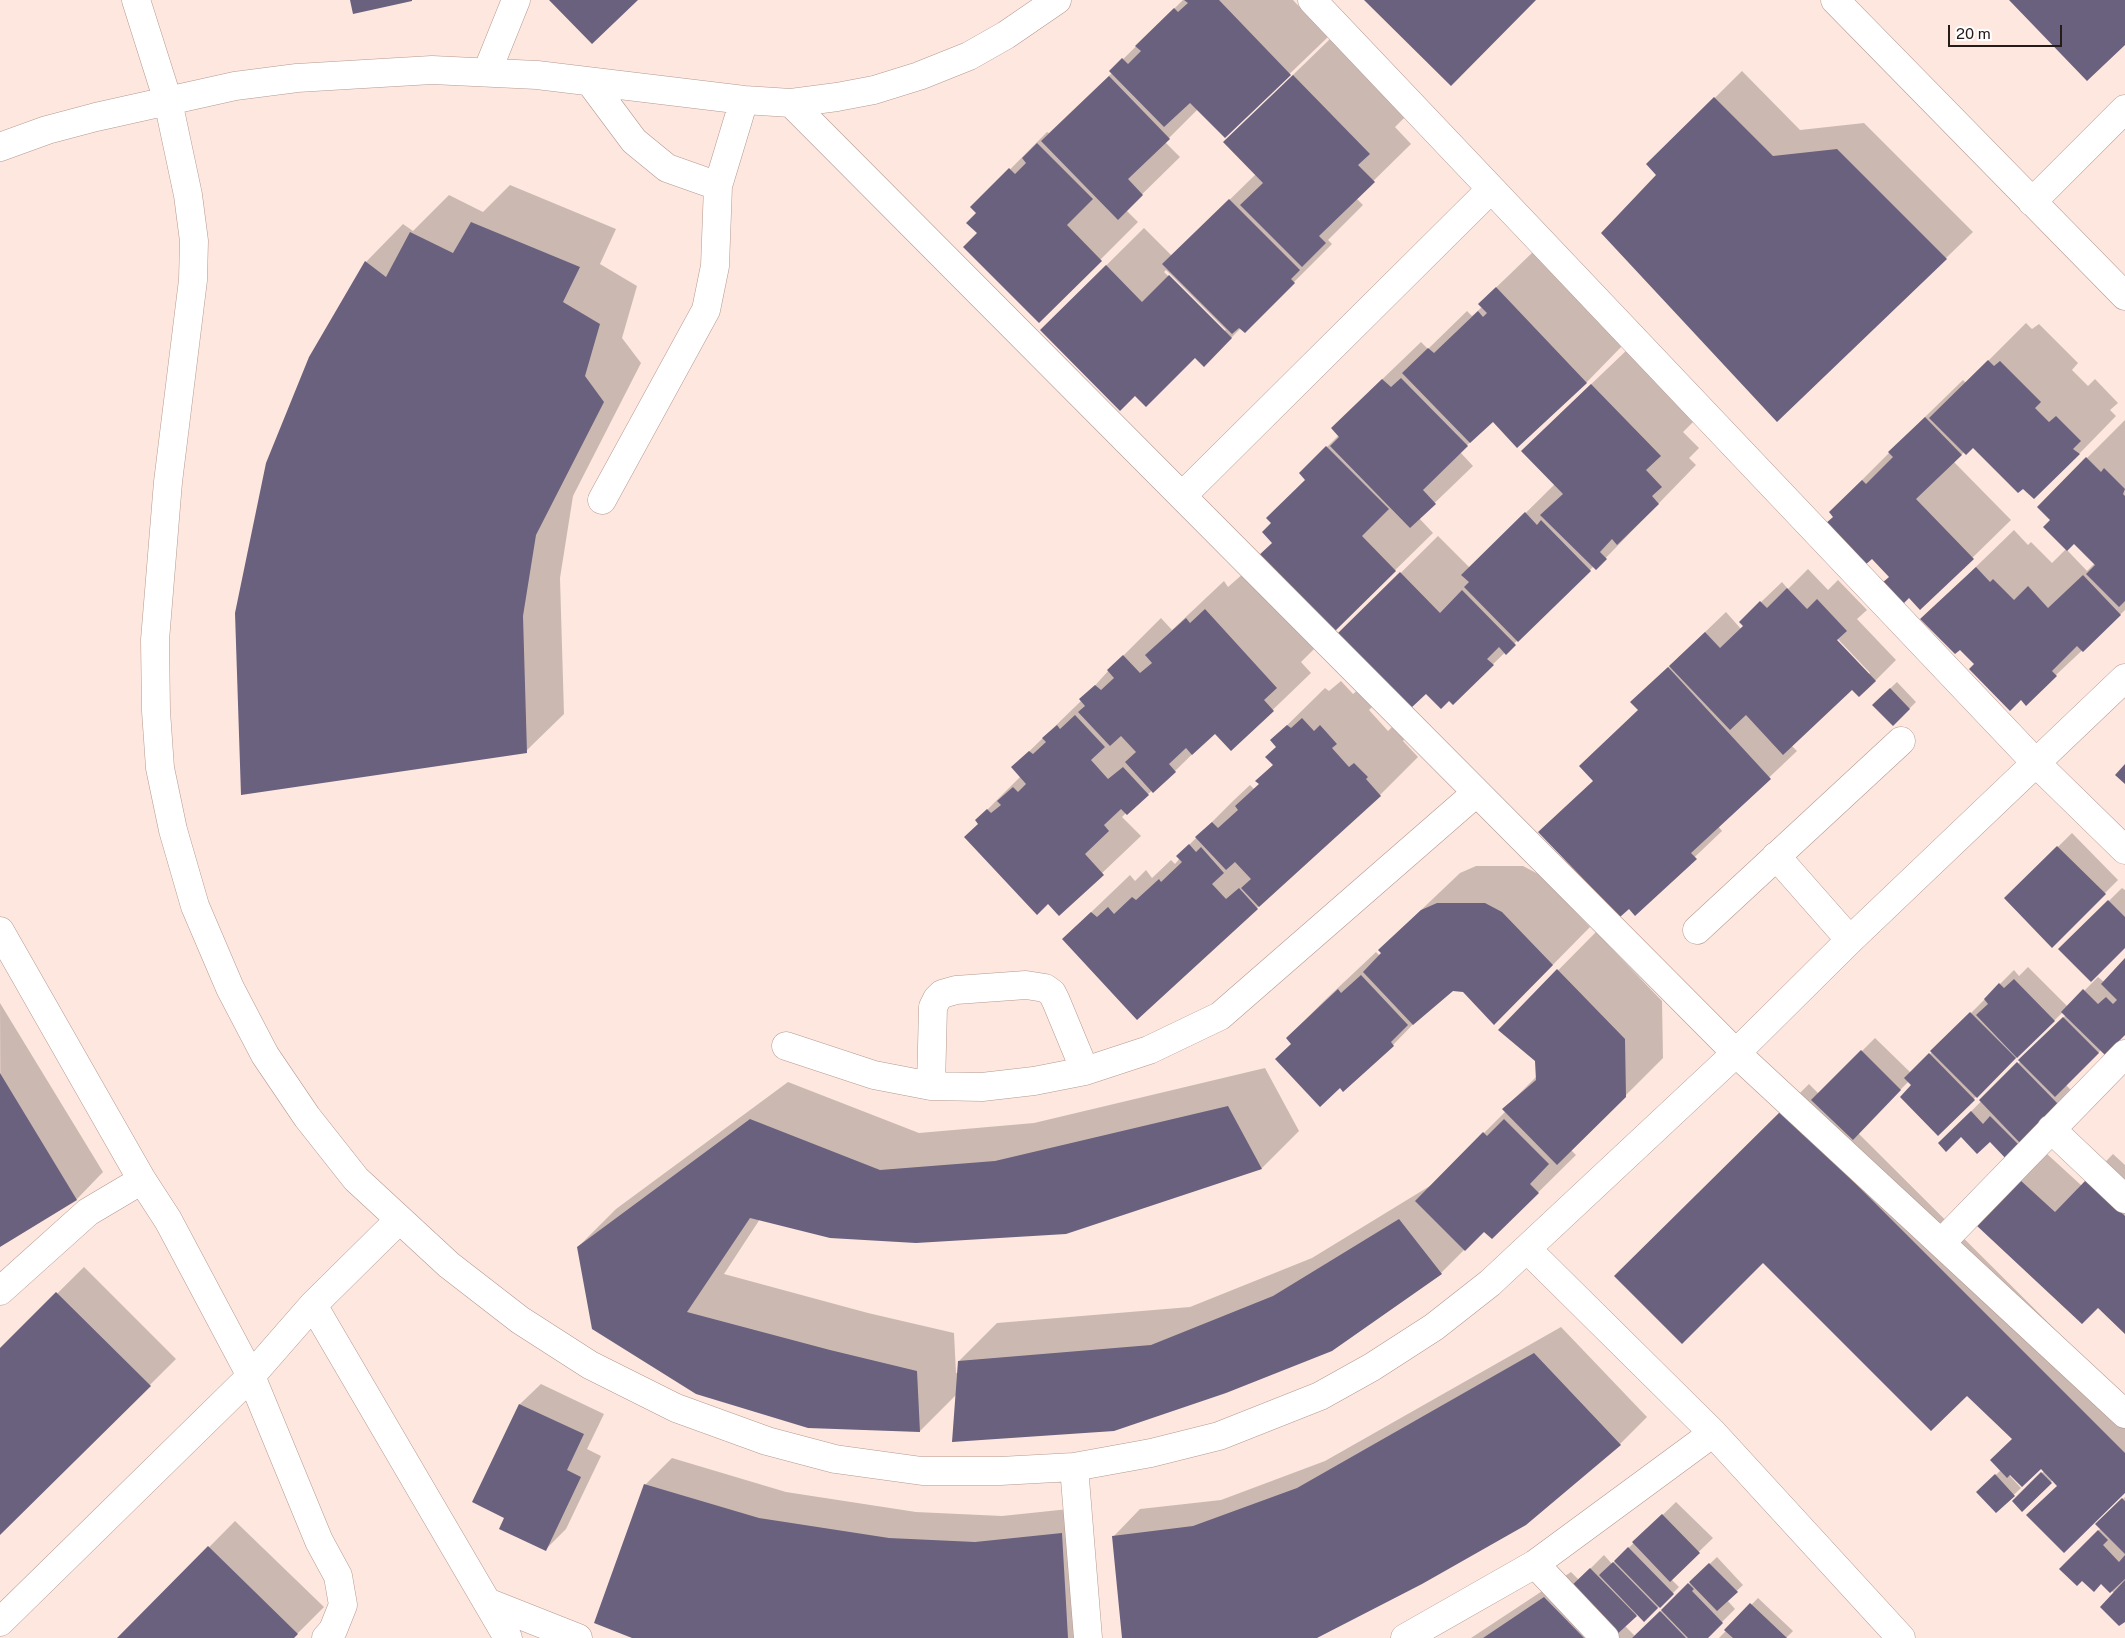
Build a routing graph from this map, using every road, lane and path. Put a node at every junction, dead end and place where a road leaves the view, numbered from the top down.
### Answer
1 (136, 0) edge
2 (1057, 0) edge
3 (1312, 0) edge
4 (1835, 0) edge
5 (516, 1) edge
6 (487, 72) junction
7 (590, 82) junction
8 (744, 100) junction
9 (168, 101) junction
10 (791, 102) junction
11 (2125, 109) edge
12 (0, 147) edge
13 (718, 186) junction
14 (1490, 190) junction
15 (2032, 202) junction
16 (2125, 296) edge
17 (1182, 496) junction
18 (602, 500) dead end
19 (2125, 678) edge
20 (1901, 740) dead end
21 (2038, 764) junction
22 (1476, 793) junction
23 (2125, 850) edge
24 (1776, 856) junction
25 (1697, 930) dead end
26 (0, 931) edge
27 (1850, 940) junction
28 (786, 1046) dead end
29 (1736, 1053) junction
30 (2120, 1068) edge
31 (1085, 1072) junction
32 (931, 1086) junction
33 (2051, 1129) junction
34 (142, 1180) junction
35 (2125, 1199) edge
36 (399, 1220) junction
37 (1941, 1243) junction
38 (1528, 1250) junction
39 (0, 1291) edge
40 (313, 1304) junction
41 (251, 1376) junction
42 (2125, 1414) edge
43 (1714, 1432) junction
44 (1074, 1467) junction
45 (1535, 1564) junction
46 (487, 1602) junction
47 (0, 1622) edge
48 (326, 1638) edge
49 (508, 1638) edge
50 (578, 1638) edge
51 (1088, 1638) edge
52 (1405, 1638) edge
53 (1605, 1638) edge
54 (1901, 1638) edge

1 - 9 street
2 - 10 street
3 - 14 street
4 - 15 street
5 - 6 street
6 - 7 street
6 - 9 street
7 - 8 street
7 - 13 street
8 - 10 street
8 - 13 street
9 - 12 street
9 - 36 street
10 - 17 street
11 - 15 street
13 - 18 street
14 - 17 street
14 - 21 street
15 - 16 street
17 - 22 street
19 - 21 street
20 - 24 street
21 - 23 street
21 - 27 street
22 - 29 street
22 - 31 street
24 - 25 street
24 - 27 street
26 - 34 street
27 - 29 street
28 - 32 street
29 - 37 street
29 - 38 street
30 - 33 street
31 - 32 street
31 - 32 street
33 - 35 street
33 - 37 street
34 - 39 street
34 - 41 street
36 - 40 street
36 - 44 street
37 - 42 street
38 - 43 street
38 - 44 street
40 - 41 street
40 - 46 street
41 - 47 street
41 - 48 street
43 - 45 street
43 - 54 street
44 - 51 street
45 - 52 street
45 - 53 street
46 - 49 street
46 - 50 street

